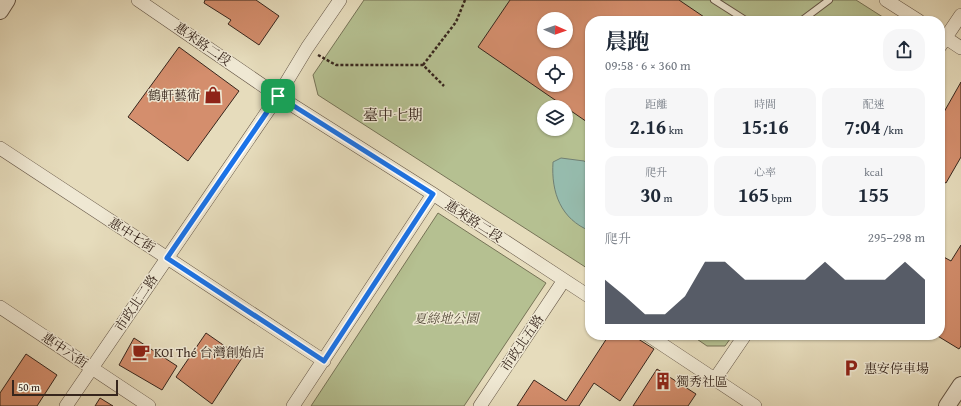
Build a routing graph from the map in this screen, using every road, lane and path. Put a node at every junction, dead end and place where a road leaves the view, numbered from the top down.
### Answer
1 (7, 0) edge
2 (138, 0) edge
3 (340, 0) edge
4 (465, 0) edge
5 (714, 0) edge
6 (829, 0) edge
7 (886, 0) edge
8 (0, 11) edge
9 (739, 16) edge
10 (808, 16) edge
11 (911, 16) edge
12 (961, 16) edge
13 (945, 36) edge
14 (945, 41) edge
15 (307, 48) junction
16 (961, 48) edge
17 (423, 65) junction
18 (444, 86) dead end
19 (278, 96) junction
20 (0, 148) edge
21 (433, 194) junction
22 (167, 258) junction
23 (564, 280) junction
24 (585, 294) edge
25 (0, 307) edge
26 (656, 340) edge
27 (742, 340) edge
28 (324, 361) junction
29 (92, 368) junction
30 (715, 379) junction
31 (961, 385) edge
32 (66, 406) edge
33 (149, 406) edge
34 (293, 406) edge
35 (480, 406) edge
36 (755, 406) edge
37 (947, 406) edge

1 - 8 street
2 - 19 street, 惠來路二段
3 - 15 street, 市政北二路
4 - 17 path
5 - 9 lane
6 - 10 lane
7 - 11 street
12 - 13 street
14 - 16 street
15 - 17 path
15 - 19 street, 市政北二路
17 - 18 path
19 - 21 street, 惠來路二段
19 - 22 street, 市政北二路
20 - 22 street, 惠中七街
21 - 23 street, 惠來路二段
21 - 28 street
22 - 28 street, 惠中七街
22 - 29 street, 市政北二路
23 - 24 street, 惠來路二段
23 - 35 street, 市政北五路
25 - 29 street, 惠中六街
26 - 30 street
27 - 30 street
28 - 34 street
29 - 32 street, 市政北二路
29 - 33 street, 惠中六街
30 - 36 street
31 - 37 street

